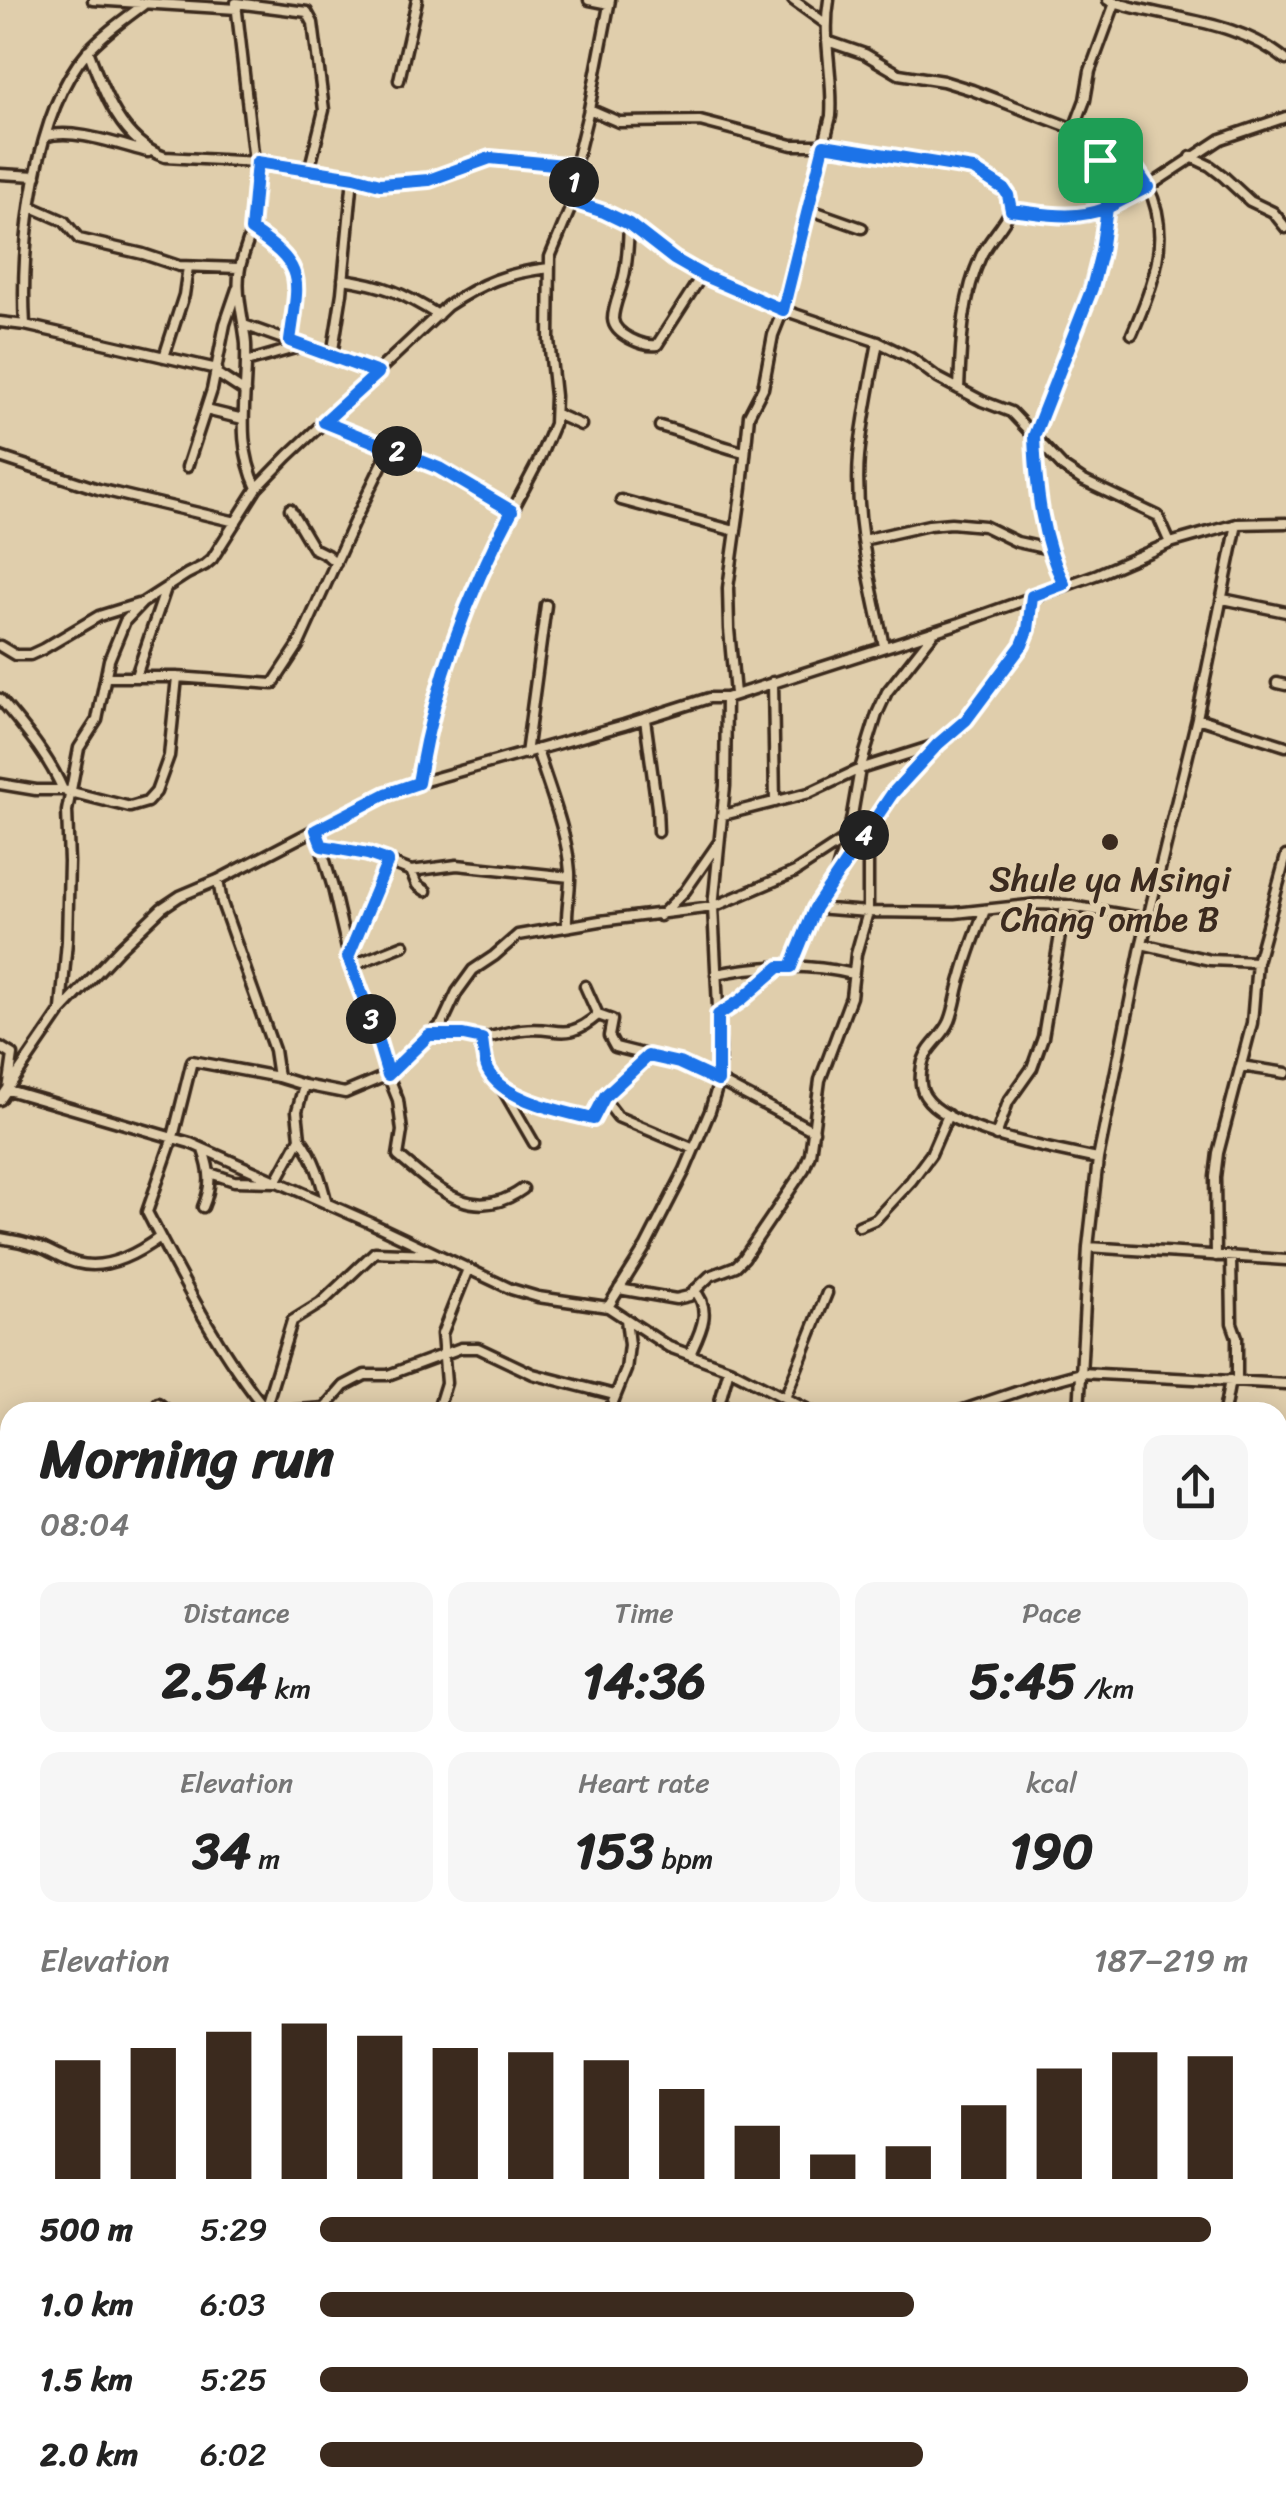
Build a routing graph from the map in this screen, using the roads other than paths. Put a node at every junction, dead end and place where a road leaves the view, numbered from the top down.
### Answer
1 (93, 0) edge
2 (418, 0) edge
3 (588, 0) edge
4 (793, 0) edge
5 (829, 0) edge
6 (1112, 1) edge
7 (610, 2) edge
8 (146, 3) junction
9 (236, 4) edge
10 (825, 24) junction
11 (827, 41) junction
12 (88, 50) junction
13 (1286, 60) edge
14 (399, 80) dead end
15 (590, 110) junction
16 (1286, 117) edge
17 (1074, 129) junction
18 (43, 138) junction
19 (824, 145) junction
20 (152, 152) junction
21 (1192, 157) junction
22 (1099, 161) junction
23 (255, 162) junction
24 (575, 166) junction
25 (310, 170) junction
26 (0, 174) edge
27 (36, 176) junction
28 (354, 177) junction
29 (1148, 187) junction
30 (573, 202) junction
31 (32, 207) junction
32 (1107, 208) junction
33 (808, 210) junction
34 (1011, 210) junction
35 (629, 224) junction
36 (862, 228) dead end
37 (1286, 228) edge
38 (251, 230) junction
39 (188, 267) junction
40 (239, 268) junction
41 (549, 268) junction
42 (702, 275) junction
43 (343, 279) junction
44 (239, 284) junction
45 (783, 310) junction
46 (438, 314) junction
47 (0, 322) edge
48 (25, 324) junction
49 (244, 325) junction
50 (1132, 334) dead end
51 (290, 341) junction
52 (878, 342) junction
53 (302, 346) junction
54 (332, 356) junction
55 (164, 357) junction
56 (246, 362) junction
57 (217, 371) junction
58 (378, 373) junction
59 (959, 389) junction
60 (245, 392) junction
61 (206, 410) junction
62 (556, 414) junction
63 (243, 419) junction
64 (324, 422) junction
65 (581, 426) dead end
66 (660, 426) dead end
67 (1034, 436) junction
68 (390, 448) junction
69 (744, 452) junction
70 (0, 457) edge
71 (187, 467) dead end
72 (257, 488) junction
73 (621, 500) dead end
74 (290, 509) dead end
75 (512, 511) junction
76 (236, 522) junction
77 (1286, 523) edge
78 (1237, 524) junction
79 (735, 530) junction
80 (863, 540) junction
81 (1170, 543) junction
82 (1049, 548) junction
83 (336, 563) junction
84 (1064, 584) junction
85 (166, 588) junction
86 (1032, 596) junction
87 (1223, 599) junction
88 (142, 603) junction
89 (546, 605) dead end
90 (1286, 612) edge
91 (935, 631) junction
92 (0, 646) edge
93 (884, 646) junction
94 (136, 676) junction
95 (177, 676) junction
96 (106, 677) junction
97 (773, 682) junction
98 (731, 696) junction
99 (0, 699) edge
100 (645, 718) junction
101 (1197, 718) junction
102 (938, 744) junction
103 (1286, 746) edge
104 (537, 750) junction
105 (526, 754) junction
106 (860, 769) junction
107 (418, 783) junction
108 (0, 784) edge
109 (67, 791) junction
110 (775, 802) junction
111 (723, 815) junction
112 (316, 830) junction
113 (658, 832) dead end
114 (864, 836) junction
115 (721, 838) junction
116 (844, 840) junction
117 (322, 846) junction
118 (1286, 856) edge
119 (388, 861) junction
120 (411, 870) junction
121 (570, 876) junction
122 (218, 880) junction
123 (834, 881) junction
124 (426, 892) dead end
125 (1064, 905) junction
126 (713, 908) junction
127 (815, 908) junction
128 (985, 910) junction
129 (868, 912) junction
130 (660, 916) junction
131 (1148, 919) junction
132 (567, 926) junction
133 (404, 944) dead end
134 (1142, 944) junction
135 (350, 962) junction
136 (1257, 962) junction
137 (779, 967) junction
138 (791, 967) junction
139 (716, 974) junction
140 (853, 974) junction
141 (585, 986) dead end
142 (60, 1011) junction
143 (598, 1015) junction
144 (718, 1015) junction
145 (429, 1035) junction
146 (482, 1039) junction
147 (0, 1047) edge
148 (648, 1056) junction
149 (1241, 1066) junction
150 (1286, 1073) edge
151 (388, 1075) junction
152 (278, 1076) junction
153 (718, 1081) junction
154 (304, 1085) junction
155 (501, 1086) junction
156 (8, 1090) junction
157 (604, 1099) junction
158 (0, 1100) edge
159 (948, 1114) junction
160 (814, 1131) junction
161 (996, 1136) junction
162 (173, 1137) junction
163 (300, 1138) junction
164 (534, 1143) dead end
165 (202, 1148) junction
166 (694, 1149) junction
167 (1098, 1159) junction
168 (210, 1173) junction
169 (276, 1182) junction
170 (523, 1189) dead end
171 (326, 1204) junction
172 (202, 1208) dead end
173 (860, 1226) dead end
174 (160, 1237) junction
175 (0, 1238) edge
176 (1088, 1247) junction
177 (435, 1254) junction
178 (1216, 1256) junction
179 (1231, 1257) junction
180 (1286, 1260) edge
181 (468, 1269) junction
182 (620, 1289) junction
183 (694, 1290) junction
184 (827, 1292) dead end
185 (608, 1308) junction
186 (626, 1320) junction
187 (690, 1354) junction
188 (444, 1355) junction
189 (728, 1369) junction
190 (1081, 1373) junction
191 (1233, 1380) junction
192 (1286, 1384) edge
193 (615, 1395) junction
194 (785, 1398) junction
195 (261, 1402) edge
196 (270, 1402) edge
197 (330, 1402) edge
198 (441, 1402) edge
199 (612, 1402) edge
200 (720, 1402) edge
201 (793, 1402) edge
202 (987, 1402) edge
203 (1080, 1402) edge
204 (1227, 1402) edge

1 - 8 street
2 - 14 street
3 - 7 street
4 - 10 street
5 - 10 street
6 - 13 street
6 - 17 street
7 - 15 street
8 - 9 street
8 - 12 street
9 - 23 street
9 - 25 street
10 - 11 street
11 - 17 street
11 - 19 street
12 - 18 street
12 - 20 street
15 - 19 street
15 - 24 street
16 - 21 street
17 - 22 street
18 - 20 street
18 - 27 street
19 - 33 street
19 - 34 street
20 - 23 street
21 - 29 street
21 - 37 street
22 - 29 street
22 - 32 street
23 - 25 street
23 - 38 street
24 - 28 street
24 - 30 street
25 - 28 street
26 - 27 street
27 - 31 street
28 - 43 street
29 - 32 street
29 - 50 street
30 - 35 street
30 - 41 street
31 - 39 street
31 - 48 street
32 - 34 street
32 - 67 street
33 - 36 street
33 - 45 street
34 - 59 street
35 - 42 street
35 - 42 street
38 - 40 street
38 - 51 street
39 - 40 street
39 - 55 street
40 - 44 street
41 - 46 street
41 - 62 street
42 - 45 street
43 - 46 street
43 - 54 street
44 - 49 street
44 - 57 street
45 - 52 street
45 - 69 street
46 - 58 street
47 - 48 street
48 - 55 street
49 - 51 street
49 - 56 street
51 - 53 street
52 - 59 street
52 - 80 street
53 - 54 street
53 - 56 street
54 - 58 street
55 - 57 street
56 - 60 street
57 - 60 street
57 - 61 street
58 - 64 street
59 - 67 street
60 - 63 street
61 - 63 street
61 - 71 street
62 - 65 street
62 - 75 street
63 - 72 street
64 - 68 street
64 - 72 street
66 - 69 street
67 - 81 street
67 - 82 street
68 - 75 street
68 - 83 street
69 - 79 street
70 - 76 street
72 - 76 street
73 - 79 street
74 - 83 street
75 - 107 street
76 - 85 street
77 - 78 street
78 - 81 street
78 - 87 street
79 - 98 street
80 - 82 street
80 - 93 street
81 - 84 street
82 - 84 street
83 - 95 street
84 - 86 street
85 - 88 street
85 - 94 street
86 - 91 street
86 - 102 street
87 - 90 street
87 - 101 street
88 - 92 street
88 - 96 street
89 - 105 street
91 - 93 street
91 - 106 street
93 - 97 street
94 - 95 street
94 - 96 street
95 - 109 street
96 - 109 street
97 - 98 street
97 - 110 street
98 - 100 street
98 - 111 street
99 - 109 street
100 - 104 street
100 - 113 street
101 - 103 street
101 - 131 street
102 - 106 street
102 - 114 street
104 - 105 street
104 - 121 street
105 - 107 street
106 - 110 street
106 - 116 street
107 - 112 street
108 - 109 street
109 - 142 street
110 - 111 street
111 - 115 street
112 - 117 street
112 - 122 street
114 - 123 street
114 - 129 street
115 - 126 street
115 - 130 street
116 - 123 street
116 - 126 street
117 - 119 street
117 - 135 street
118 - 136 street
119 - 120 street
119 - 135 street
120 - 121 street
120 - 124 street
121 - 132 street
122 - 142 street
122 - 152 street
123 - 127 street
125 - 128 street
125 - 131 street
125 - 161 street
126 - 130 street
126 - 139 street
127 - 129 street
127 - 138 street
128 - 129 street
128 - 159 street
129 - 140 street
130 - 132 street
131 - 134 street
132 - 145 street
133 - 135 street
134 - 136 street
134 - 167 street
135 - 151 street
136 - 149 street
137 - 138 street
137 - 139 street
137 - 144 street
138 - 140 street
139 - 144 street
140 - 160 street
141 - 143 street
142 - 156 street
143 - 146 street
143 - 148 street
144 - 153 street
145 - 146 street
145 - 151 street
146 - 155 street
147 - 156 street
148 - 153 street
148 - 157 street
149 - 150 street
149 - 178 street
151 - 154 street
151 - 170 street
152 - 154 street
152 - 162 street
153 - 160 street
153 - 166 street
154 - 163 street
155 - 157 street
155 - 164 street
156 - 158 street
156 - 162 street
157 - 166 street
159 - 161 street
159 - 173 street
160 - 183 street
161 - 167 street
162 - 165 street
162 - 174 street
163 - 169 street
163 - 171 street
165 - 168 street
165 - 169 street
166 - 182 street
167 - 176 street
168 - 169 street
168 - 172 street
169 - 171 street
171 - 177 street
174 - 175 street
174 - 195 street
176 - 178 street
176 - 190 street
177 - 181 street
177 - 196 street
178 - 179 street
179 - 180 street
179 - 191 street
181 - 185 street
181 - 188 street
182 - 183 street
182 - 185 street
183 - 187 street
184 - 194 street
185 - 186 street
186 - 187 street
186 - 193 street
187 - 189 street
188 - 193 street
188 - 197 street
188 - 198 street
189 - 194 street
189 - 200 street
190 - 191 street
190 - 202 street
190 - 203 street
191 - 192 street
191 - 204 street
193 - 199 street
194 - 201 street

